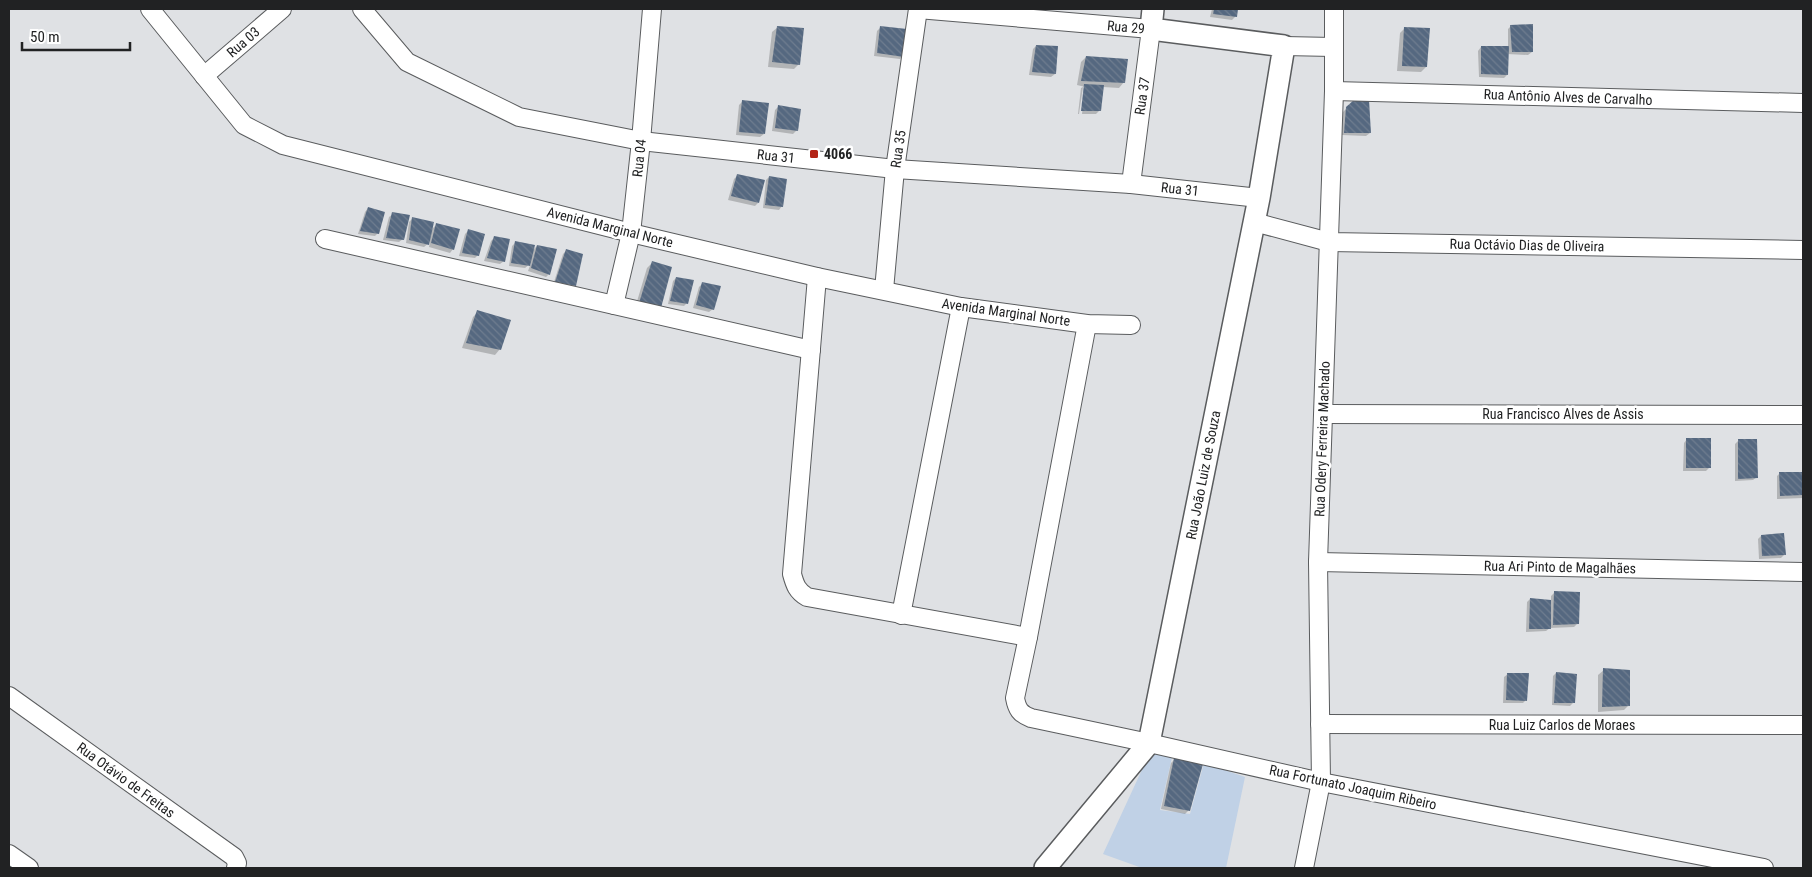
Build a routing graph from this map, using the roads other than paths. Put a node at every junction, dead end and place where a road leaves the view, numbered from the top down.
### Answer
1 (150, 9) edge
2 (282, 9) edge
3 (362, 9) edge
4 (652, 9) edge
5 (918, 9) edge
6 (1334, 9) edge
7 (1152, 19) edge
8 (1284, 46) junction
9 (1333, 47) junction
10 (204, 76) junction
11 (1334, 90) junction
12 (1803, 103) edge
13 (641, 141) junction
14 (895, 170) junction
15 (1131, 184) junction
16 (1259, 198) junction
17 (1254, 222) junction
18 (632, 233) junction
19 (325, 239) dead end
20 (1329, 242) junction
21 (1803, 250) edge
22 (817, 276) junction
23 (884, 290) junction
24 (614, 305) junction
25 (961, 307) junction
26 (1087, 324) junction
27 (1131, 325) dead end
28 (811, 350) junction
29 (1324, 414) junction
30 (1803, 415) edge
31 (1318, 562) junction
32 (1803, 572) edge
33 (901, 615) junction
34 (1028, 637) junction
35 (9, 696) edge
36 (1320, 724) junction
37 (1803, 725) edge
38 (1149, 742) junction
39 (1321, 782) junction
40 (9, 854) edge
41 (29, 868) edge
42 (236, 868) edge
43 (1045, 868) edge
44 (1304, 868) edge
45 (1764, 868) edge

1 - 10 street, Avenida Marginal Norte
2 - 10 street, Rua 03
3 - 13 street, Rua 31
4 - 13 street, Rua 04
5 - 7 street, Rua 29
5 - 14 street, Rua 35
6 - 9 street, Rua Odery Ferreira Machado
7 - 8 street, Rua 29
7 - 15 street, Rua 37
8 - 9 street, Rua 29
8 - 16 street, Rua João Luiz de Souza
9 - 11 street, Rua Odery Ferreira Machado
10 - 18 street, Avenida Marginal Norte
11 - 12 street, Rua Antônio Alves de Carvalho
11 - 20 street, Rua Odery Ferreira Machado
13 - 14 street, Rua 31
13 - 18 street, Rua 04
14 - 15 street, Rua 31
14 - 23 street, Rua 35
15 - 16 street, Rua 31
16 - 17 street, Rua João Luiz de Souza
17 - 20 street, Rua Octávio Dias de Oliveira
17 - 38 street, Rua João Luiz de Souza
18 - 22 street, Avenida Marginal Norte
18 - 24 street, Rua 04
19 - 24 street
20 - 21 street, Rua Octávio Dias de Oliveira
20 - 29 street, Rua Odery Ferreira Machado
22 - 23 street, Avenida Marginal Norte
22 - 28 street
23 - 25 street, Avenida Marginal Norte
24 - 28 street
25 - 26 street, Avenida Marginal Norte
25 - 33 street
26 - 27 street, Avenida Marginal Norte
26 - 34 street
28 - 33 street
29 - 30 street, Rua Francisco Alves de Assis
29 - 31 street, Rua Odery Ferreira Machado
31 - 32 street, Rua Ari Pinto de Magalhães
31 - 36 street, Rua Odery Ferreira Machado
33 - 34 street
34 - 38 street, Rua Fortunato Joaquim Ribeiro
35 - 42 street, Rua Otávio de Freitas
36 - 37 street, Rua Luiz Carlos de Moraes
36 - 39 street, Rua Odery Ferreira Machado
38 - 39 street, Rua Fortunato Joaquim Ribeiro
38 - 43 street, Rua João Luiz de Souza
39 - 44 street, Rua Odery Ferreira Machado
39 - 45 street, Rua Fortunato Joaquim Ribeiro
40 - 41 street

